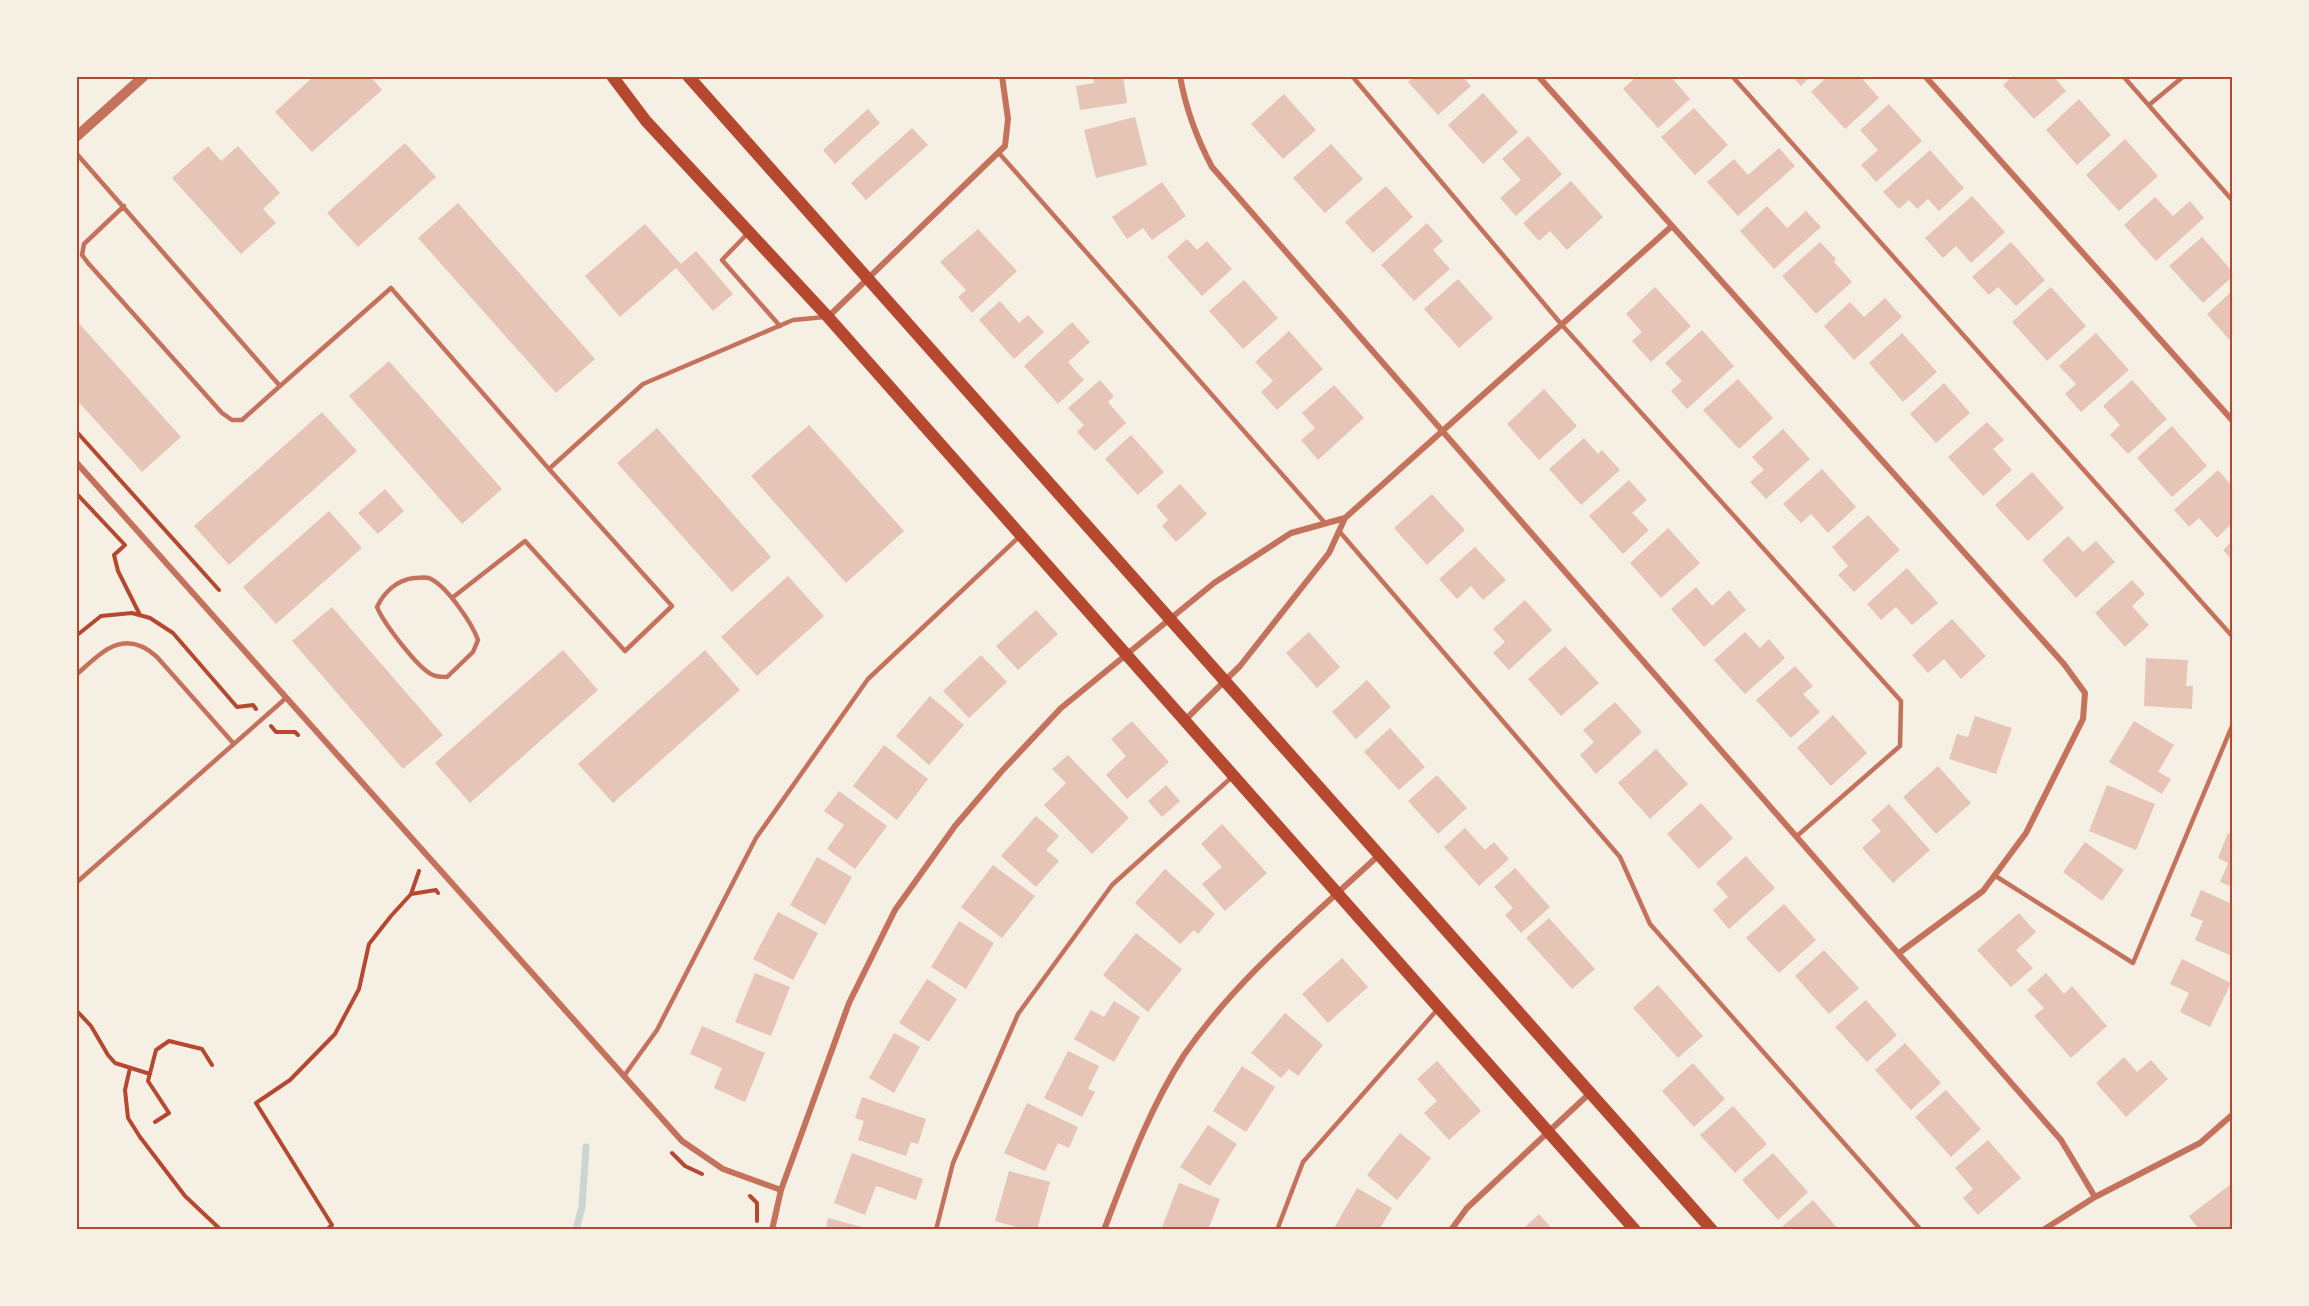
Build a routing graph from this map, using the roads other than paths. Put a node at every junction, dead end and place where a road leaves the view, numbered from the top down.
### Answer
1 (144, 76) edge
2 (612, 76) edge
3 (688, 76) edge
4 (1002, 76) edge
5 (1180, 76) edge
6 (1352, 76) edge
7 (1538, 76) edge
8 (1732, 76) edge
9 (1925, 76) edge
10 (2123, 76) edge
11 (2184, 76) edge
12 (2149, 105) junction
13 (76, 137) edge
14 (998, 152) junction
15 (76, 153) edge
16 (2232, 200) edge
17 (123, 206) junction
18 (1672, 226) junction
19 (749, 232) junction
20 (868, 279) junction
21 (828, 317) junction
22 (1562, 325) junction
23 (780, 326) junction
24 (280, 386) junction
25 (2232, 420) edge
26 (1444, 430) junction
27 (76, 462) edge
28 (549, 469) junction
29 (1345, 518) junction
30 (1325, 523) junction
31 (1339, 531) junction
32 (1021, 536) junction
33 (452, 598) junction
34 (1170, 619) junction
35 (2232, 636) edge
36 (1126, 654) junction
37 (76, 675) edge
38 (1226, 682) junction
39 (286, 698) junction
40 (1185, 720) junction
41 (2232, 726) edge
42 (234, 744) junction
43 (1233, 775) junction
44 (1797, 836) junction
45 (1379, 854) junction
46 (1994, 876) junction
47 (76, 883) edge
48 (1338, 893) junction
49 (1899, 953) junction
50 (1439, 1008) junction
51 (624, 1076) junction
52 (1590, 1092) junction
53 (2232, 1115) edge
54 (1547, 1131) junction
55 (781, 1190) junction
56 (2095, 1197) junction
57 (772, 1230) edge
58 (936, 1230) edge
59 (1104, 1230) edge
60 (1277, 1230) edge
61 (1451, 1230) edge
62 (1635, 1230) edge
63 (1712, 1230) edge
64 (1921, 1230) edge
65 (2043, 1230) edge

1 - 13 street
2 - 19 main road
3 - 20 main road
4 - 14 street
5 - 26 street
6 - 22 lane
7 - 18 street
8 - 35 lane
9 - 25 street
10 - 12 lane
11 - 12 lane
12 - 16 lane
14 - 20 street
14 - 30 lane
15 - 17 lane
17 - 24 lane
17 - 24 lane
18 - 22 street
18 - 46 street
19 - 21 main road
19 - 23 lane
20 - 21 street
20 - 34 main road
21 - 23 lane
21 - 32 main road
22 - 26 street
22 - 44 lane
23 - 28 lane
24 - 28 lane
26 - 29 street
26 - 44 street
27 - 39 street
28 - 33 lane
29 - 30 street
29 - 31 street
30 - 34 street
31 - 38 street
31 - 64 lane
32 - 36 main road
32 - 51 lane
33 - 33 lane
34 - 36 street
34 - 38 main road
36 - 40 main road
36 - 55 street
37 - 42 lane
38 - 40 street
38 - 45 main road
39 - 42 lane
39 - 51 street
40 - 43 main road
41 - 46 lane
42 - 47 lane
43 - 48 main road
43 - 58 lane
44 - 49 street
45 - 48 street
45 - 52 main road
46 - 49 street
48 - 50 main road
48 - 59 street
49 - 56 street
50 - 54 main road
50 - 60 lane
51 - 55 street
52 - 54 street
52 - 63 main road
53 - 56 street
54 - 61 street
54 - 62 main road
55 - 57 street
56 - 65 street

